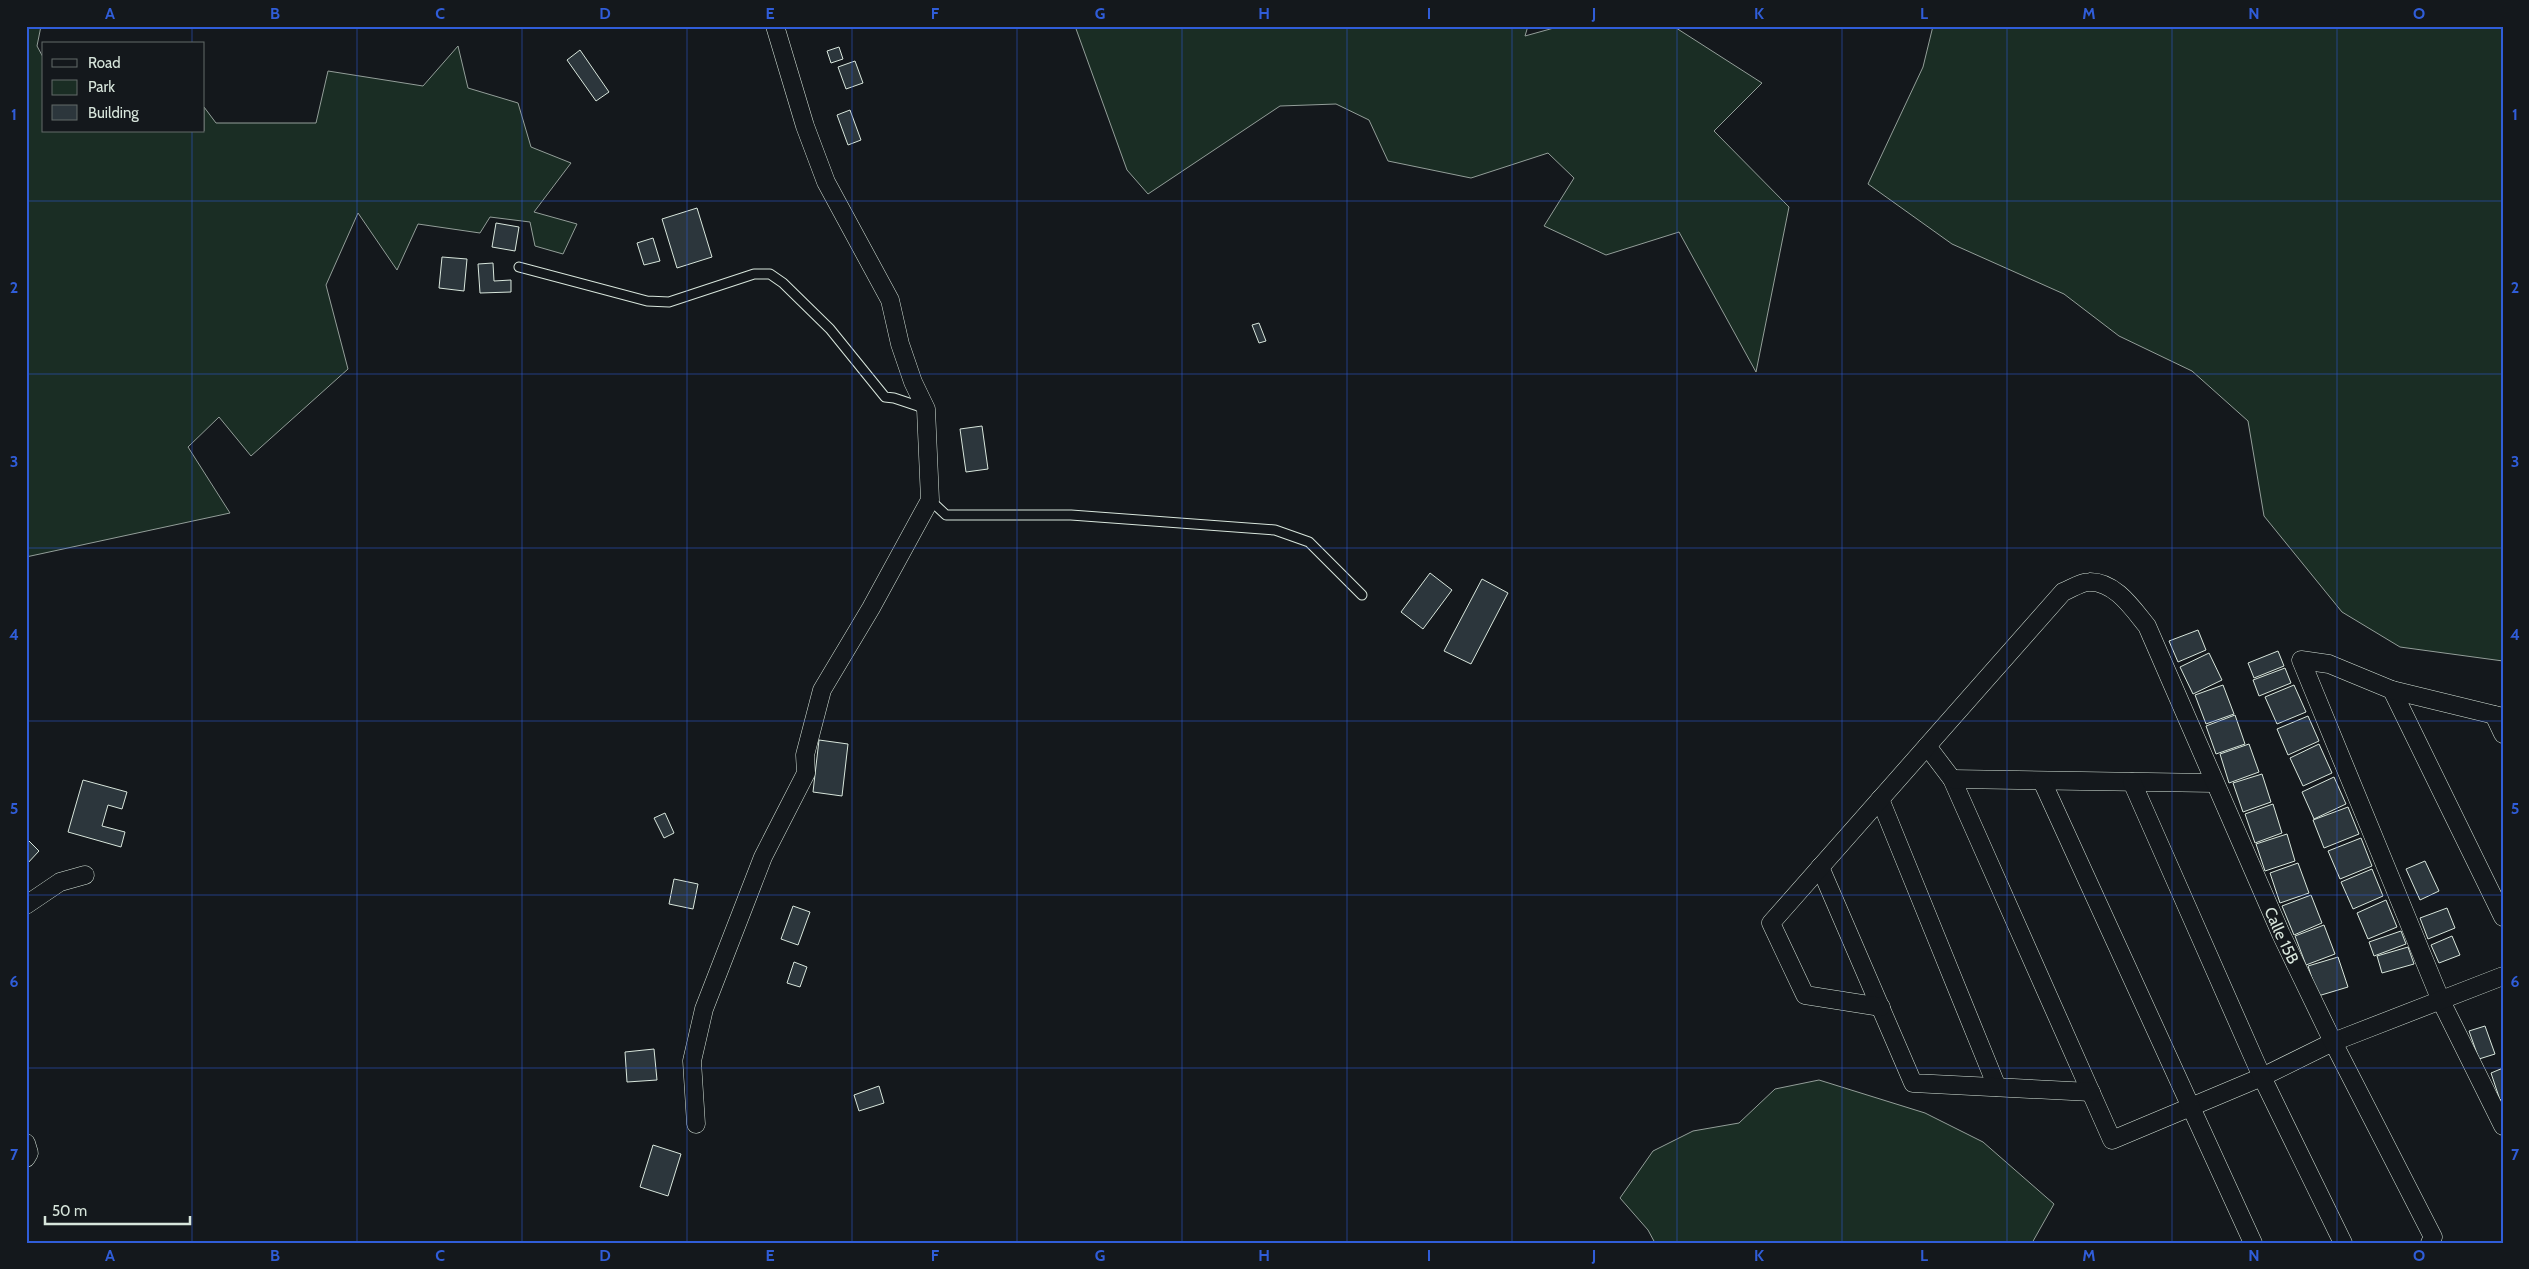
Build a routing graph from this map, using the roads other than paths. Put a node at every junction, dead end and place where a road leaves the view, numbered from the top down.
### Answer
1 (775, 26) edge
2 (519, 267) dead end
3 (926, 409) junction
4 (930, 500) junction
5 (1362, 595) dead end
6 (2392, 690) junction
7 (2498, 716) edge
8 (2503, 734) edge
9 (1927, 746) junction
10 (1952, 778) junction
11 (2042, 781) junction
12 (2132, 782) junction
13 (2214, 784) junction
14 (1880, 799) junction
15 (1820, 867) junction
16 (85, 875) dead end
17 (26, 905) edge
18 (2503, 917) edge
19 (2503, 976) edge
20 (2441, 1001) junction
21 (1880, 1007) junction
22 (2333, 1042) junction
23 (2262, 1077) junction
24 (1997, 1087) junction
25 (2091, 1092) junction
26 (2191, 1108) junction
27 (696, 1124) dead end
28 (2503, 1126) edge
29 (26, 1143) edge
30 (26, 1158) edge
31 (2431, 1240) edge
32 (2253, 1243) edge
33 (2343, 1243) edge

1 - 3 street
2 - 3 lane
3 - 4 street
4 - 5 lane
4 - 27 street
6 - 7 street
6 - 18 street
6 - 20 street
7 - 8 street
9 - 10 street
9 - 13 street, Calle 15B
9 - 14 street, Calle 15B
10 - 11 street
10 - 25 street
11 - 12 street
11 - 26 street
12 - 13 street
12 - 23 street
13 - 22 street, Calle 15B
14 - 15 street, Calle 15B
14 - 24 street
15 - 21 street
15 - 21 street, Calle 15B
16 - 17 street
19 - 20 street
20 - 22 street
20 - 28 street
21 - 24 street
22 - 23 street
22 - 31 street, Calle 15B
23 - 26 street
23 - 33 street
24 - 25 street
25 - 26 street
26 - 32 street
29 - 30 street

